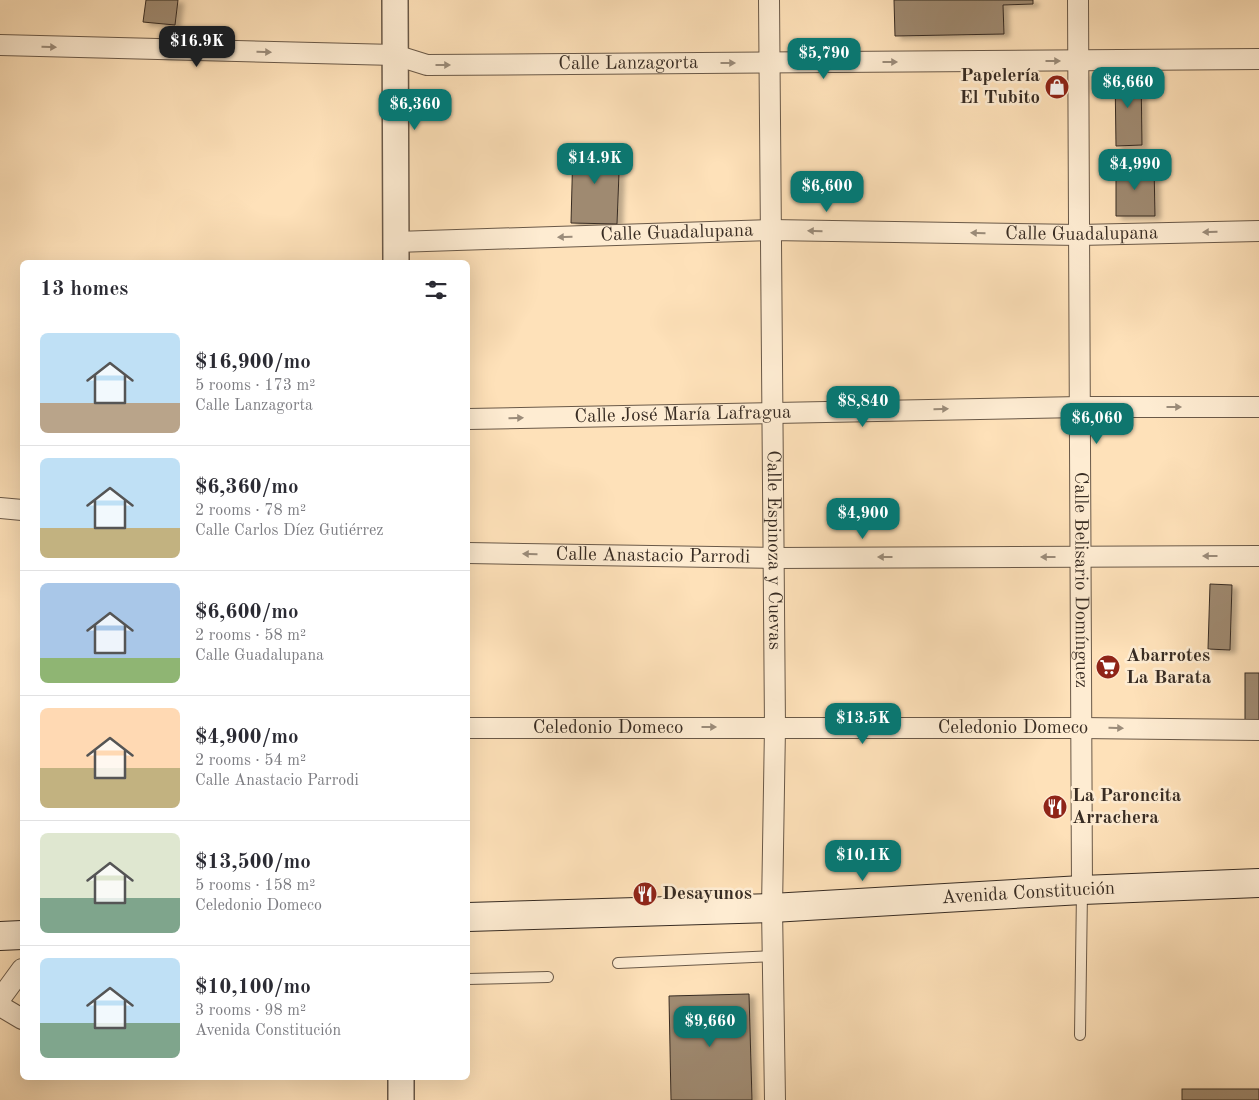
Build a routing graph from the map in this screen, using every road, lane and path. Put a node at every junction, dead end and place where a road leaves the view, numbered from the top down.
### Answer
1 (394, 0) edge
2 (769, 0) edge
3 (1078, 0) edge
4 (0, 46) edge
5 (395, 55) junction
6 (1259, 59) edge
7 (1078, 61) junction
8 (770, 63) junction
9 (771, 230) junction
10 (1259, 232) edge
11 (1079, 235) junction
12 (396, 252) edge
13 (1080, 407) junction
14 (1259, 407) edge
15 (773, 412) junction
16 (470, 419) edge
17 (0, 508) edge
18 (20, 510) edge
19 (470, 553) edge
20 (1259, 556) edge
21 (1081, 557) junction
22 (774, 558) junction
23 (775, 727) junction
24 (470, 728) edge
25 (1081, 728) junction
26 (1259, 730) edge
27 (1259, 883) edge
28 (1082, 890) junction
29 (772, 908) junction
30 (470, 917) edge
31 (0, 936) edge
32 (20, 936) edge
33 (773, 956) junction
34 (618, 963) dead end
35 (20, 972) edge
36 (548, 977) dead end
37 (470, 979) edge
38 (0, 999) edge
39 (0, 1006) edge
40 (20, 1018) edge
41 (1080, 1035) dead end
42 (401, 1080) edge
43 (401, 1100) edge
44 (775, 1100) edge

1 - 5 street
2 - 8 street, Calle Espinoza y Cuevas
3 - 7 street, Calle Belisario Domínguez
4 -> 5 street, Calle Lanzagorta
5 -> 8 street, Calle Lanzagorta
5 - 12 street
6 - 7 street, Calle Lanzagorta
8 -> 7 street, Calle Lanzagorta
7 - 11 street, Calle Belisario Domínguez
8 - 9 street, Calle Espinoza y Cuevas
11 -> 9 street, Calle Guadalupana
9 -> 12 street, Calle Guadalupana
9 - 15 street, Calle Espinoza y Cuevas
10 -> 11 street, Calle Guadalupana
11 - 13 street, Calle Belisario Domínguez
13 -> 14 street, Calle José María Lafragua
15 -> 13 street, Calle José María Lafragua
13 - 21 street, Calle Belisario Domínguez
16 -> 15 street, Calle José María Lafragua
15 - 22 street, Calle Espinoza y Cuevas
17 - 18 street
22 -> 19 street, Calle Anastacio Parrodi
20 -> 21 street, Calle Anastacio Parrodi
21 -> 22 street, Calle Anastacio Parrodi
21 - 25 street, Calle Belisario Domínguez
22 - 23 street, Calle Espinoza y Cuevas
24 -> 23 street, Celedonio Domeco
23 - 25 street, Celedonio Domeco
23 - 29 street, Calle Espinoza y Cuevas
25 -> 26 street, Celedonio Domeco
25 - 28 street, Calle Belisario Domínguez
27 - 28 main road, Avenida Constitución
28 - 29 main road, Avenida Constitución
28 - 41 lane
29 - 30 main road, Avenida Constitución
29 - 33 street, Calle Espinoza y Cuevas
31 - 32 main road
33 - 34 lane
33 - 44 street, Calle Espinoza y Cuevas
35 - 38 street
36 - 37 lane
39 - 40 street
42 - 43 street

